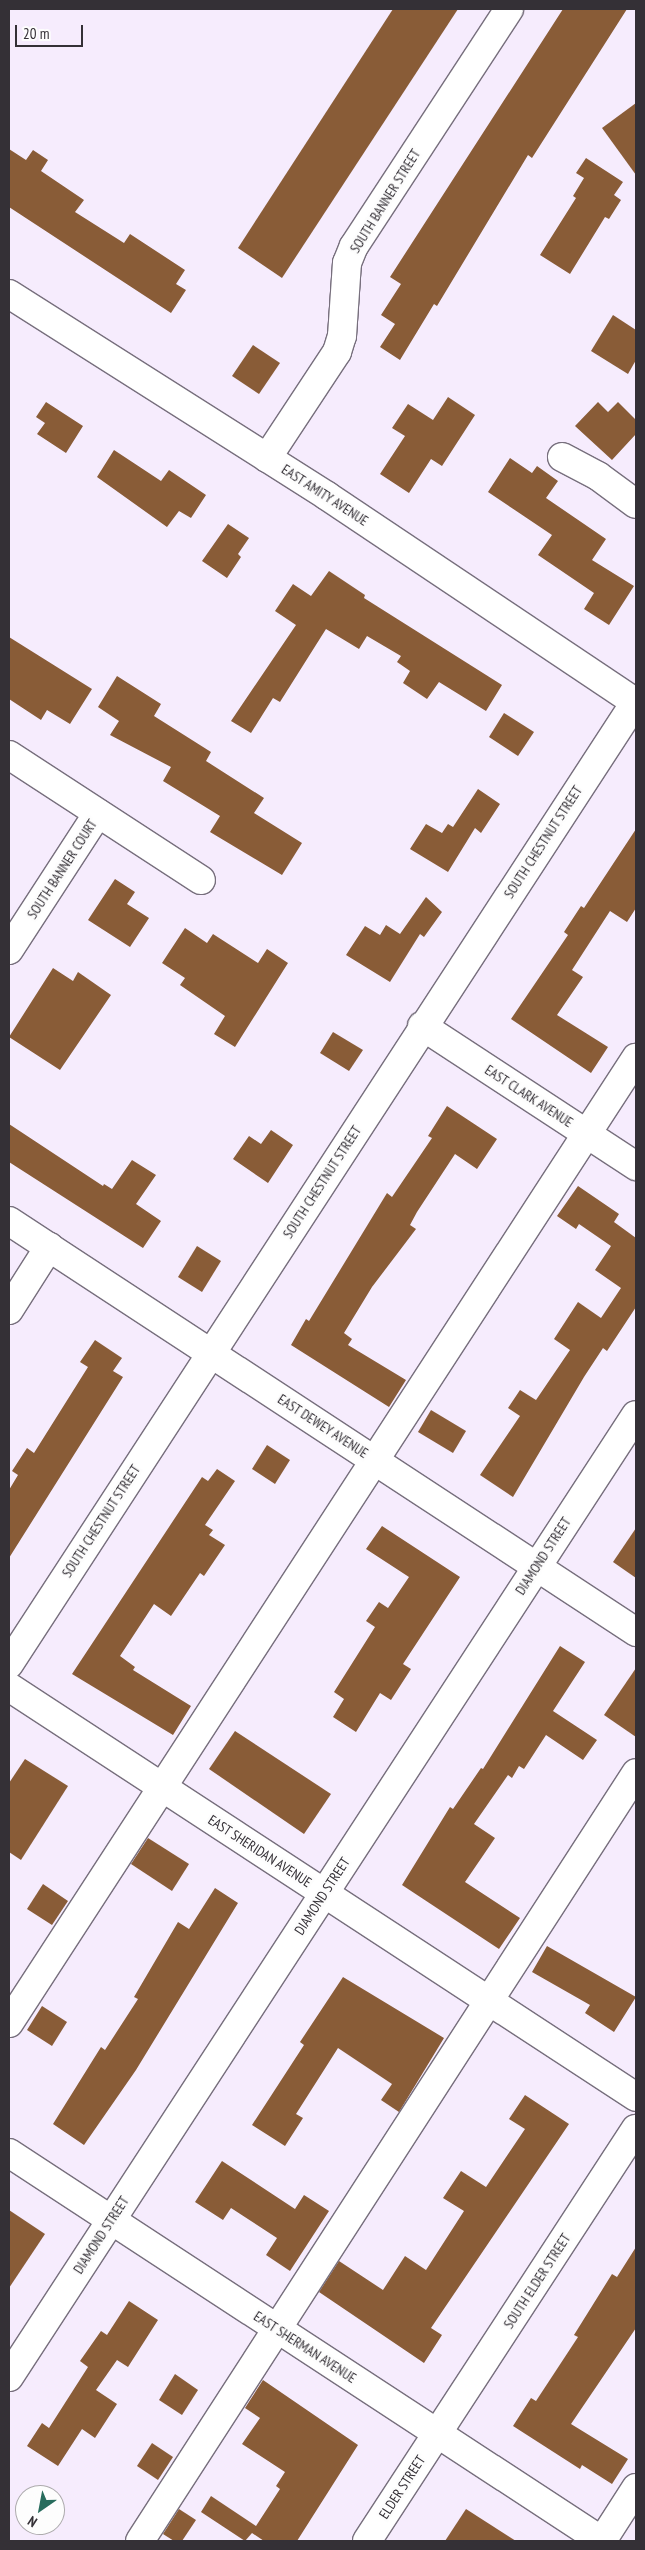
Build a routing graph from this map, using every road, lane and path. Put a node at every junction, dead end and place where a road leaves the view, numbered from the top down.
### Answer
1 (509, 9) edge
2 (9, 294) edge
3 (562, 457) dead end
4 (267, 458) junction
5 (636, 504) edge
6 (636, 702) edge
7 (9, 755) edge
8 (98, 813) junction
9 (201, 880) dead end
10 (9, 950) edge
11 (422, 1026) junction
12 (636, 1058) edge
13 (587, 1134) junction
14 (636, 1166) edge
15 (9, 1221) edge
16 (49, 1247) junction
17 (9, 1310) edge
18 (211, 1353) junction
19 (636, 1415) edge
20 (376, 1461) junction
21 (536, 1566) junction
22 (636, 1632) edge
23 (9, 1664) edge
24 (9, 1687) edge
25 (636, 1773) edge
26 (164, 1789) junction
27 (324, 1893) junction
28 (488, 2000) junction
29 (9, 2023) edge
30 (636, 2097) edge
31 (636, 2129) edge
32 (9, 2153) edge
33 (111, 2220) junction
34 (278, 2329) junction
35 (9, 2377) edge
36 (437, 2433) junction
37 (636, 2488) edge
38 (140, 2541) edge
39 (367, 2541) edge
40 (602, 2541) edge

1 - 4 street, SOUTH BANNER STREET
2 - 4 street, EAST AMITY AVENUE
3 - 5 street
4 - 6 street, EAST AMITY AVENUE
6 - 11 street, SOUTH CHESTNUT STREET
7 - 8 street, SOUTH BANNER COURT
8 - 9 street, SOUTH BANNER COURT
8 - 10 street, SOUTH BANNER COURT
11 - 13 street, EAST CLARK AVENUE
11 - 18 street, SOUTH CHESTNUT STREET
12 - 13 street
13 - 14 street, EAST CLARK AVENUE
13 - 20 street
15 - 16 street, EAST DEWEY AVENUE
16 - 17 street
16 - 18 street, EAST DEWEY AVENUE
18 - 20 street, EAST DEWEY AVENUE
18 - 23 street, SOUTH CHESTNUT STREET
19 - 21 street, DIAMOND STREET
20 - 21 street, EAST DEWEY AVENUE
20 - 26 street
21 - 22 street, EAST DEWEY AVENUE
21 - 27 street, DIAMOND STREET
24 - 26 street, EAST SHERIDAN AVENUE
25 - 28 street
26 - 27 street, EAST SHERIDAN AVENUE
26 - 29 street
27 - 28 street, EAST SHERIDAN AVENUE
27 - 33 street, DIAMOND STREET
28 - 30 street, EAST SHERIDAN AVENUE
28 - 34 street
31 - 36 street, SOUTH ELDER STREET
32 - 33 street, EAST SHERMAN AVENUE
33 - 34 street, EAST SHERMAN AVENUE
33 - 35 street, DIAMOND STREET
34 - 36 street, EAST SHERMAN AVENUE
34 - 38 street
36 - 39 street, ELDER STREET
36 - 40 street, EAST SHERMAN AVENUE
37 - 40 street

